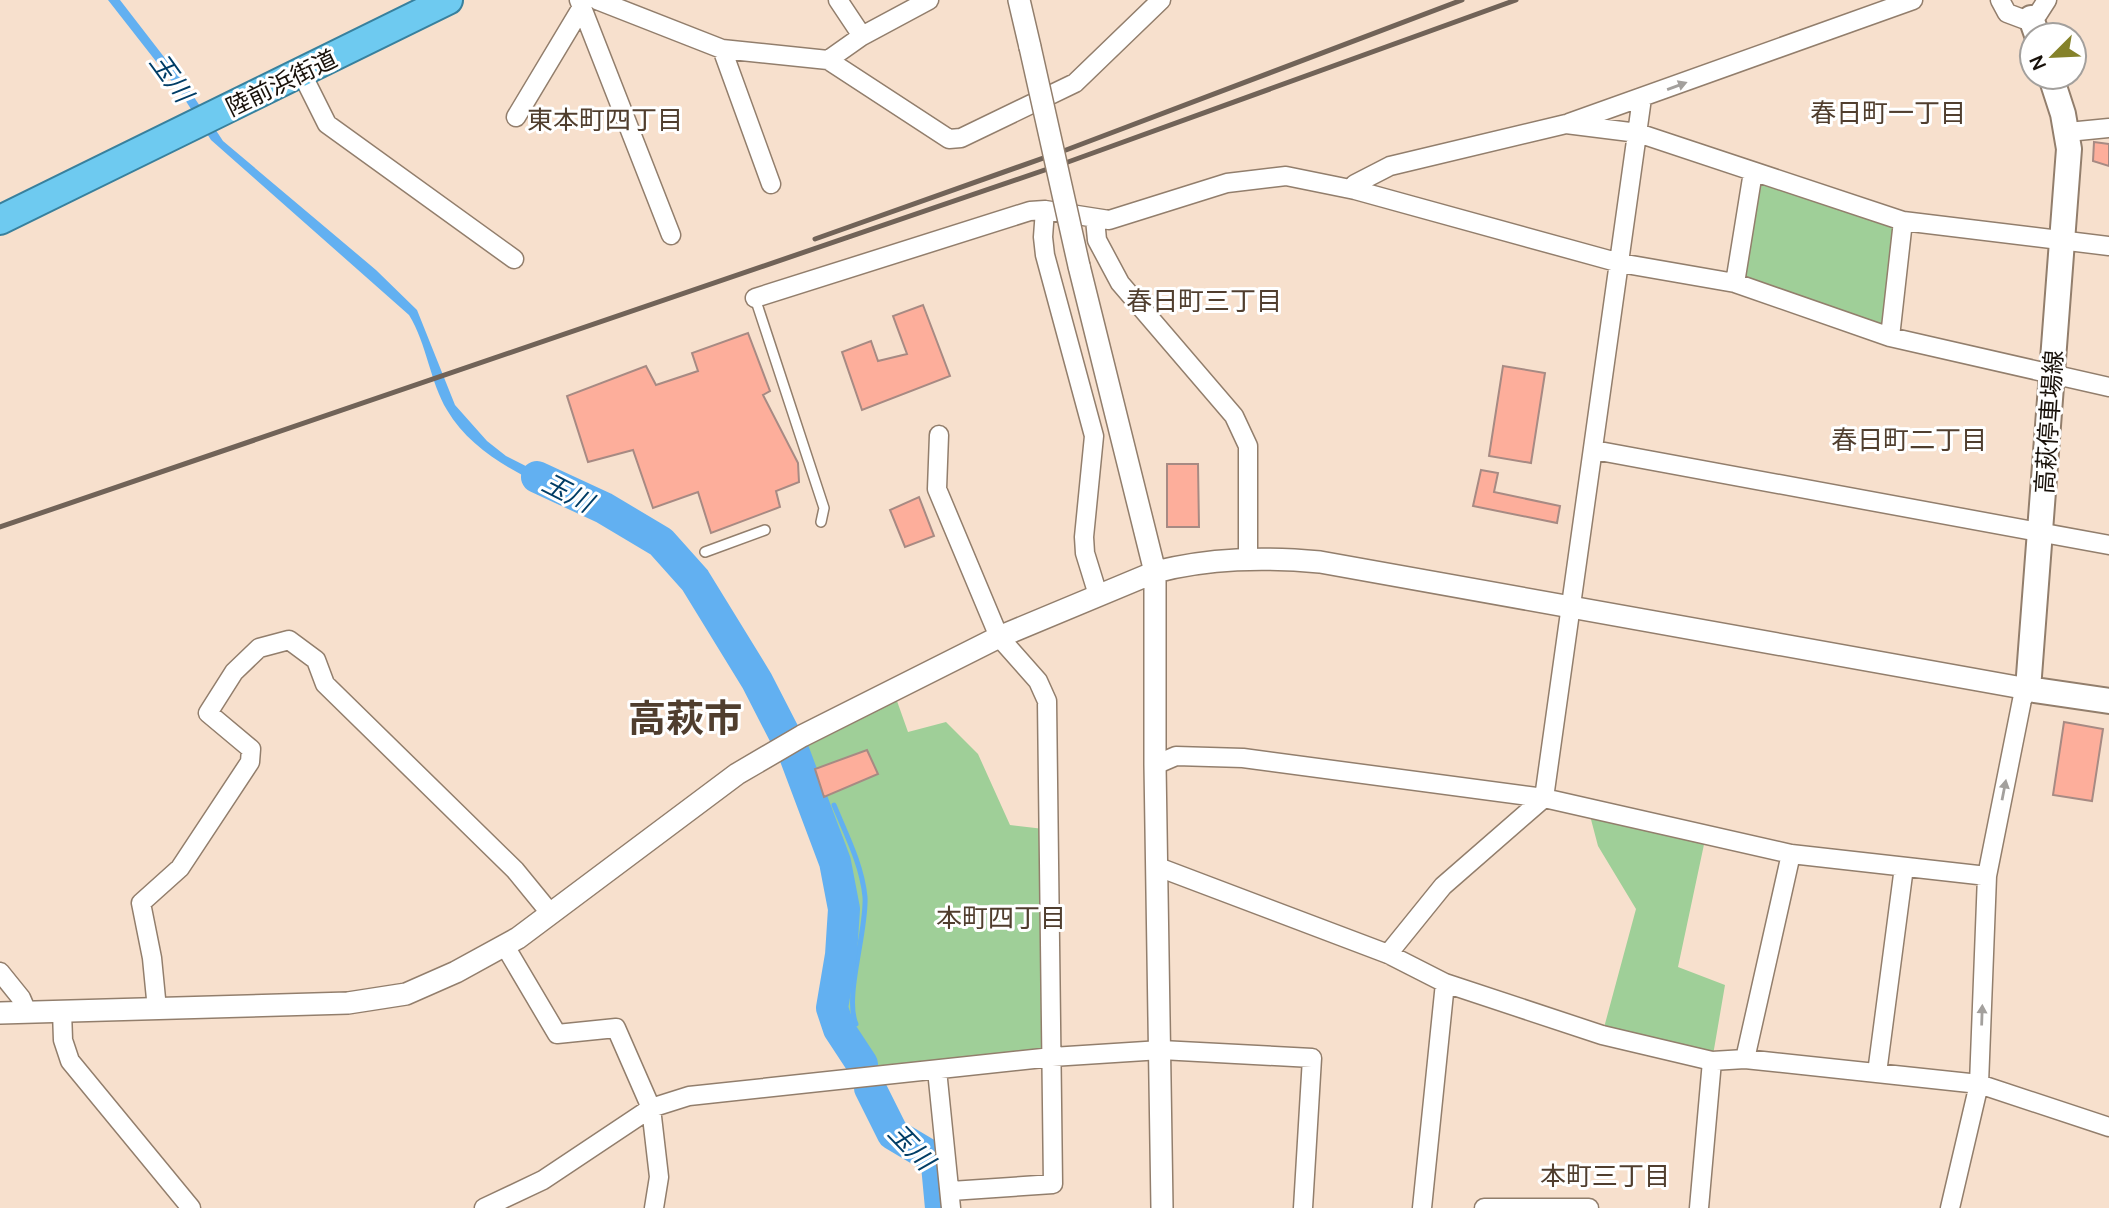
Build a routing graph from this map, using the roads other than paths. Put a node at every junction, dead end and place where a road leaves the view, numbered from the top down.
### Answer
1 (448, 0) edge
2 (838, 0) edge
3 (929, 0) edge
4 (1019, 0) edge
5 (1913, 0) edge
6 (2000, 0) edge
7 (1157, 1) edge
8 (586, 2) edge
9 (2038, 18) edge
10 (862, 36) junction
11 (722, 49) junction
12 (828, 60) junction
13 (301, 72) junction
14 (2055, 91) edge
15 (1642, 98) junction
16 (516, 117) dead end
17 (1566, 124) junction
18 (2109, 128) edge
19 (2068, 132) junction
20 (1638, 133) junction
21 (1753, 172) junction
22 (771, 184) dead end
23 (1355, 190) junction
24 (1045, 210) junction
25 (1095, 219) junction
26 (0, 220) edge
27 (1903, 221) junction
28 (671, 235) dead end
29 (2063, 240) junction
30 (2109, 246) edge
31 (514, 259) dead end
32 (1620, 262) junction
33 (1735, 283) junction
34 (755, 298) joint
35 (1890, 337) junction
36 (2052, 375) junction
37 (2109, 387) edge
38 (939, 435) dead end
39 (1594, 450) junction
40 (821, 522) dead end
41 (765, 530) dead end
42 (2040, 533) junction
43 (2109, 545) edge
44 (705, 552) dead end
45 (1248, 558) junction
46 (1155, 572) junction
47 (1098, 595) junction
48 (1573, 608) junction
49 (999, 637) junction
50 (2028, 689) junction
51 (2109, 701) edge
52 (1155, 765) junction
53 (1544, 798) junction
54 (1791, 854) junction
55 (1158, 867) junction
56 (1904, 867) junction
57 (1987, 876) junction
58 (551, 914) junction
59 (505, 946) junction
60 (1388, 954) junction
61 (0, 972) edge
62 (1445, 983) junction
63 (157, 1009) junction
64 (62, 1011) junction
65 (27, 1012) junction
66 (0, 1013) edge
67 (1161, 1050) junction
68 (1052, 1057) junction
69 (1745, 1059) junction
70 (1712, 1060) junction
71 (937, 1070) junction
72 (1877, 1073) junction
73 (1979, 1084) junction
74 (651, 1108) junction
75 (2109, 1127) edge
76 (951, 1199) edge
77 (191, 1208) edge
78 (484, 1208) edge
79 (654, 1208) edge
80 (1162, 1208) edge
81 (1303, 1208) edge
82 (1422, 1208) edge
83 (1484, 1208) edge
84 (1511, 1208) edge
85 (1589, 1208) edge
86 (1699, 1208) edge
87 (1950, 1208) edge

1 - 13 highway, 陸前浜街道
2 - 10 street
3 - 10 street
4 - 46 street, bridge
15 -> 5 street
6 - 9 street
7 - 12 street
8 - 11 street
8 - 16 street
8 - 28 street
10 - 12 street
11 - 12 street
11 - 22 street
13 - 26 highway, 陸前浜街道
13 - 31 street
14 - 19 main road, 高萩停車場線
15 - 17 street
15 - 20 street
17 - 20 street
17 - 23 street
18 - 19 street
19 - 29 main road, 高萩停車場線
20 - 21 street
20 - 32 street
21 - 27 street
21 - 33 street
23 - 25 street
23 - 32 street
24 - 25 street
24 - 34 street
24 - 47 street
25 - 45 street
27 - 29 street
27 - 35 street
29 - 30 street
29 - 36 main road, 高萩停車場線
32 - 33 street
32 - 39 street
33 - 35 street
34 - 40 lane
35 - 36 street
36 - 37 street
36 - 42 main road, 高萩停車場線
38 - 49 street
39 - 42 street
39 - 48 street
41 - 44 lane
42 - 43 street
42 - 50 main road, 高萩停車場線
45 - 46 street
45 - 48 street
46 - 47 street
46 - 52 street
47 - 49 street
48 - 50 street
48 - 53 street
49 - 58 street
49 - 68 street
50 - 51 main road
57 -> 50 street
52 - 53 street
52 - 55 street
53 - 54 street
53 - 60 street
54 - 56 street
54 - 69 street
55 - 60 street
55 - 67 street
56 - 57 street
56 - 72 street
73 -> 57 street
58 - 59 street
58 - 63 street
59 - 63 street
59 - 74 street
60 - 62 street
61 - 65 street
62 - 70 street
62 - 82 street
63 - 64 street
64 - 65 street
64 - 77 street
65 - 66 street
67 - 68 street
67 - 80 street
67 - 81 street
68 - 71 street
68 - 76 street
69 - 70 street
69 - 72 street
70 - 86 street
71 - 74 street
71 - 76 street
72 - 73 street
73 - 75 street
73 - 87 street
74 - 78 street
74 - 79 street
83 - 84 street
84 - 85 street

